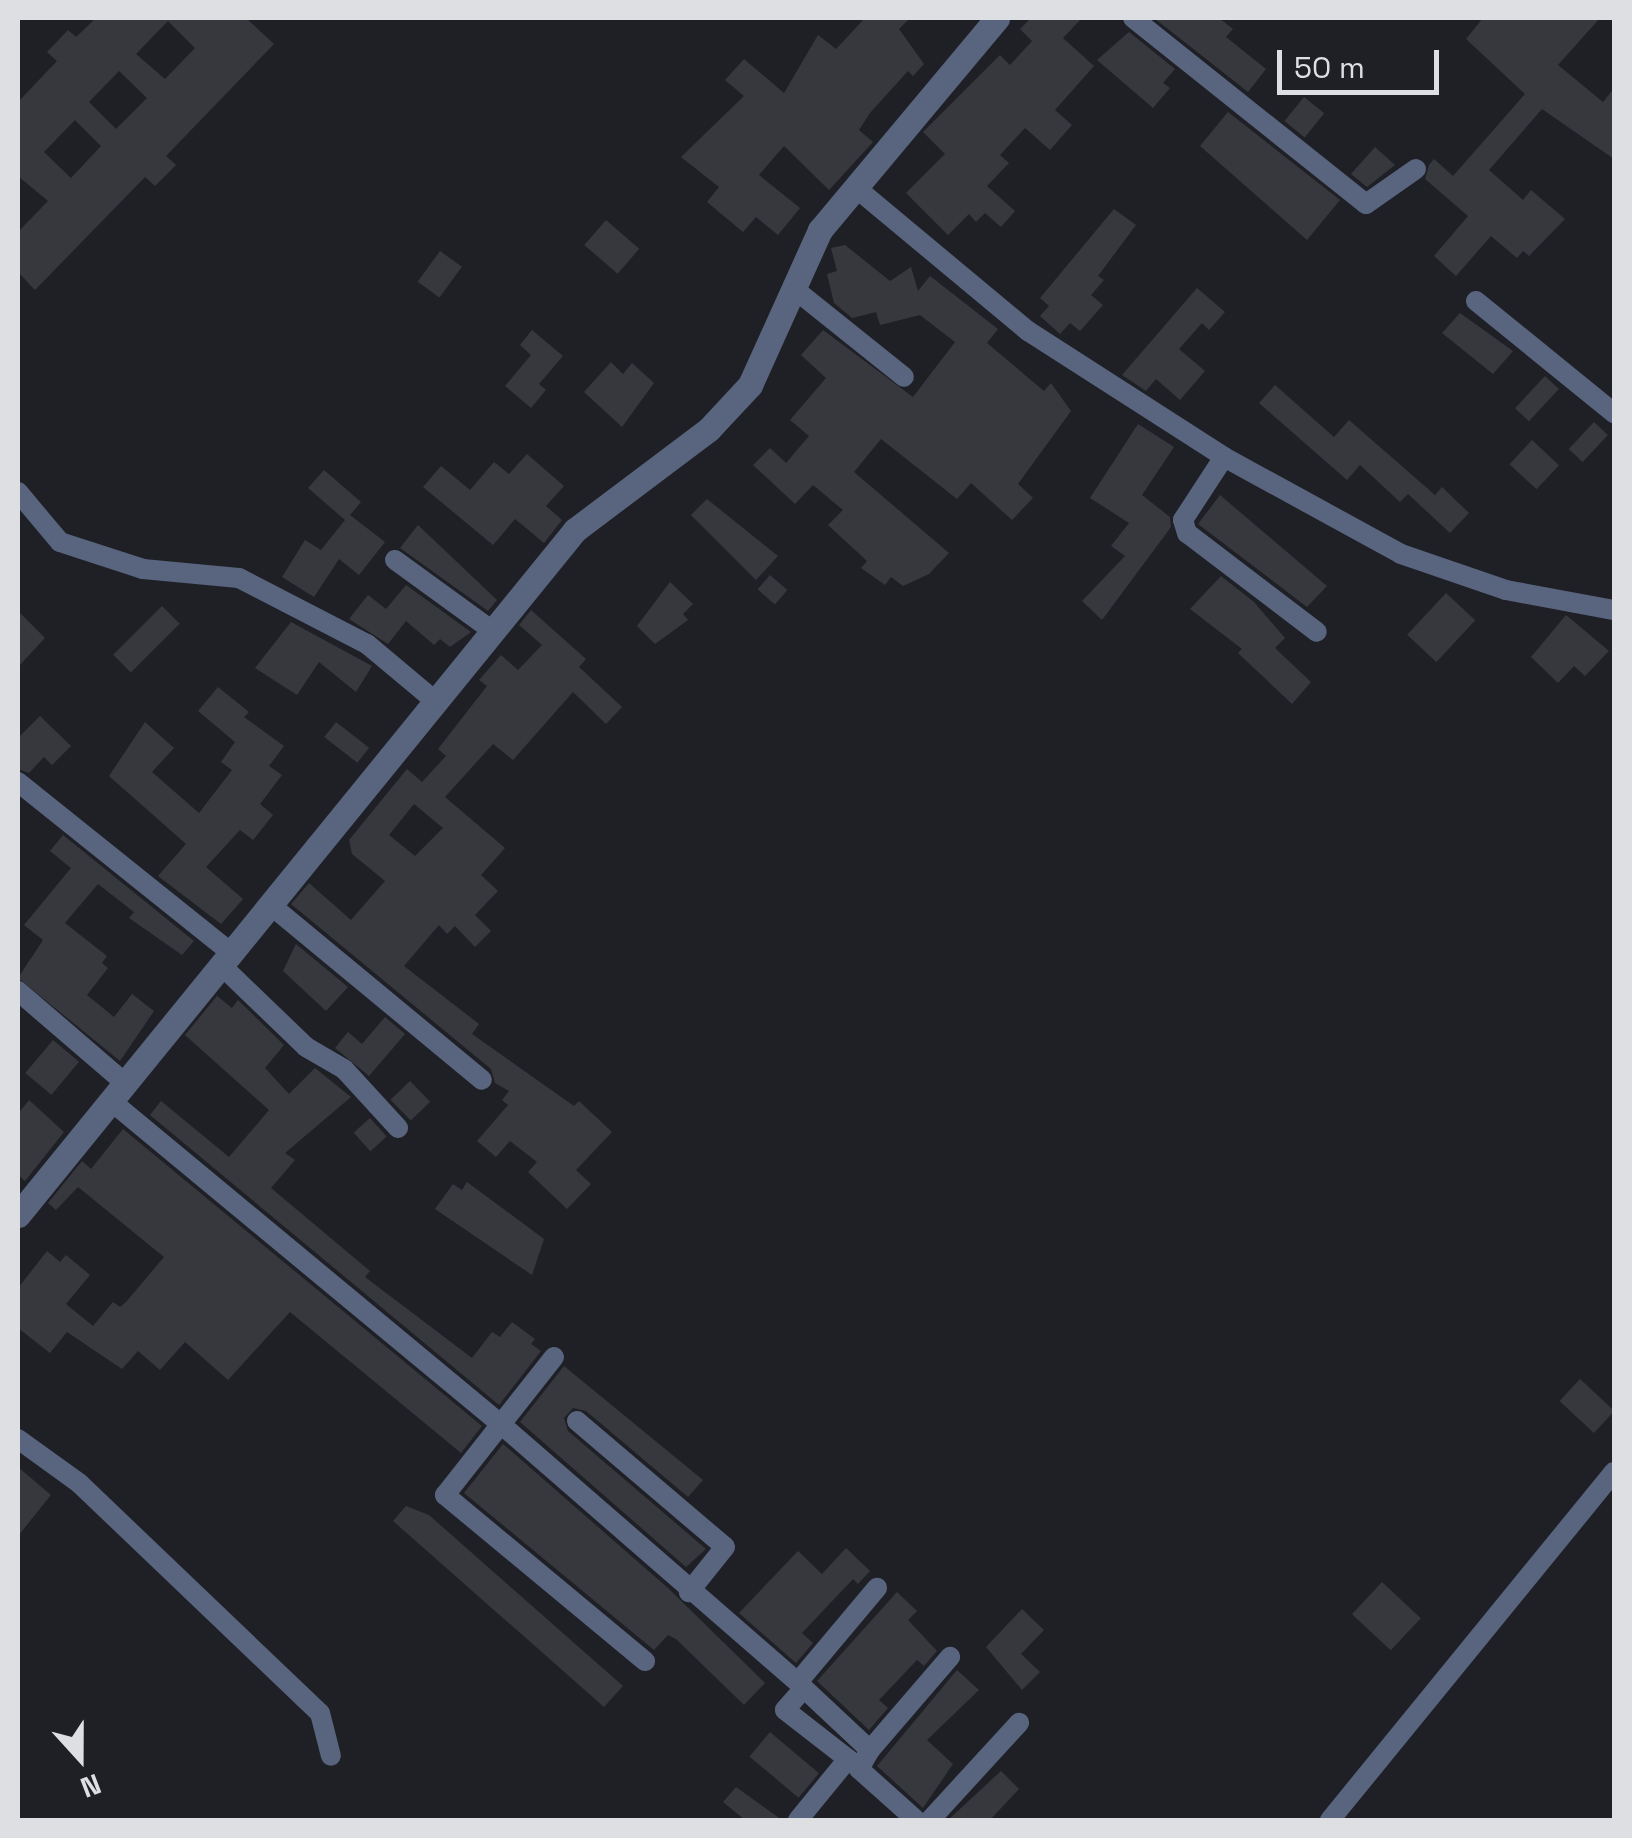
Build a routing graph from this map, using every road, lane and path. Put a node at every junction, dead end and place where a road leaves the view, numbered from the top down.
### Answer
1 (997, 18) edge
2 (1134, 18) edge
3 (1416, 169) dead end
4 (854, 187) junction
5 (793, 288) junction
6 (1476, 301) dead end
7 (904, 377) dead end
8 (1614, 413) edge
9 (1224, 458) junction
10 (18, 492) edge
11 (395, 560) dead end
12 (1614, 610) edge
13 (490, 629) junction
14 (1317, 632) dead end
15 (434, 700) junction
16 (18, 782) edge
17 (273, 906) junction
18 (228, 960) junction
19 (18, 992) edge
20 (482, 1080) dead end
21 (118, 1093) junction
22 (398, 1128) dead end
23 (18, 1214) edge
24 (554, 1358) dead end
25 (577, 1422) dead end
26 (503, 1426) junction
27 (18, 1439) edge
28 (1614, 1472) edge
29 (877, 1588) dead end
30 (689, 1592) junction
31 (950, 1657) dead end
32 (645, 1661) dead end
33 (801, 1685) junction
34 (1020, 1723) dead end
35 (332, 1756) dead end
36 (859, 1759) junction
37 (798, 1820) edge
38 (916, 1820) edge
39 (930, 1820) edge
40 (1330, 1820) edge

1 - 4 street
2 - 3 street
4 - 5 street
4 - 9 street
5 - 7 street
5 - 13 street
6 - 8 street
9 - 12 street
9 - 14 street
10 - 15 street
11 - 13 street
13 - 15 street
15 - 17 street
16 - 18 street
17 - 18 street
17 - 20 street
18 - 21 street
18 - 22 street
19 - 21 street
21 - 23 street
21 - 26 street
24 - 26 street
25 - 30 street
26 - 30 street
26 - 32 street
27 - 35 street
28 - 40 street
29 - 33 street
30 - 33 street
31 - 36 street
33 - 36 street
34 - 39 street
36 - 37 street
36 - 38 street

